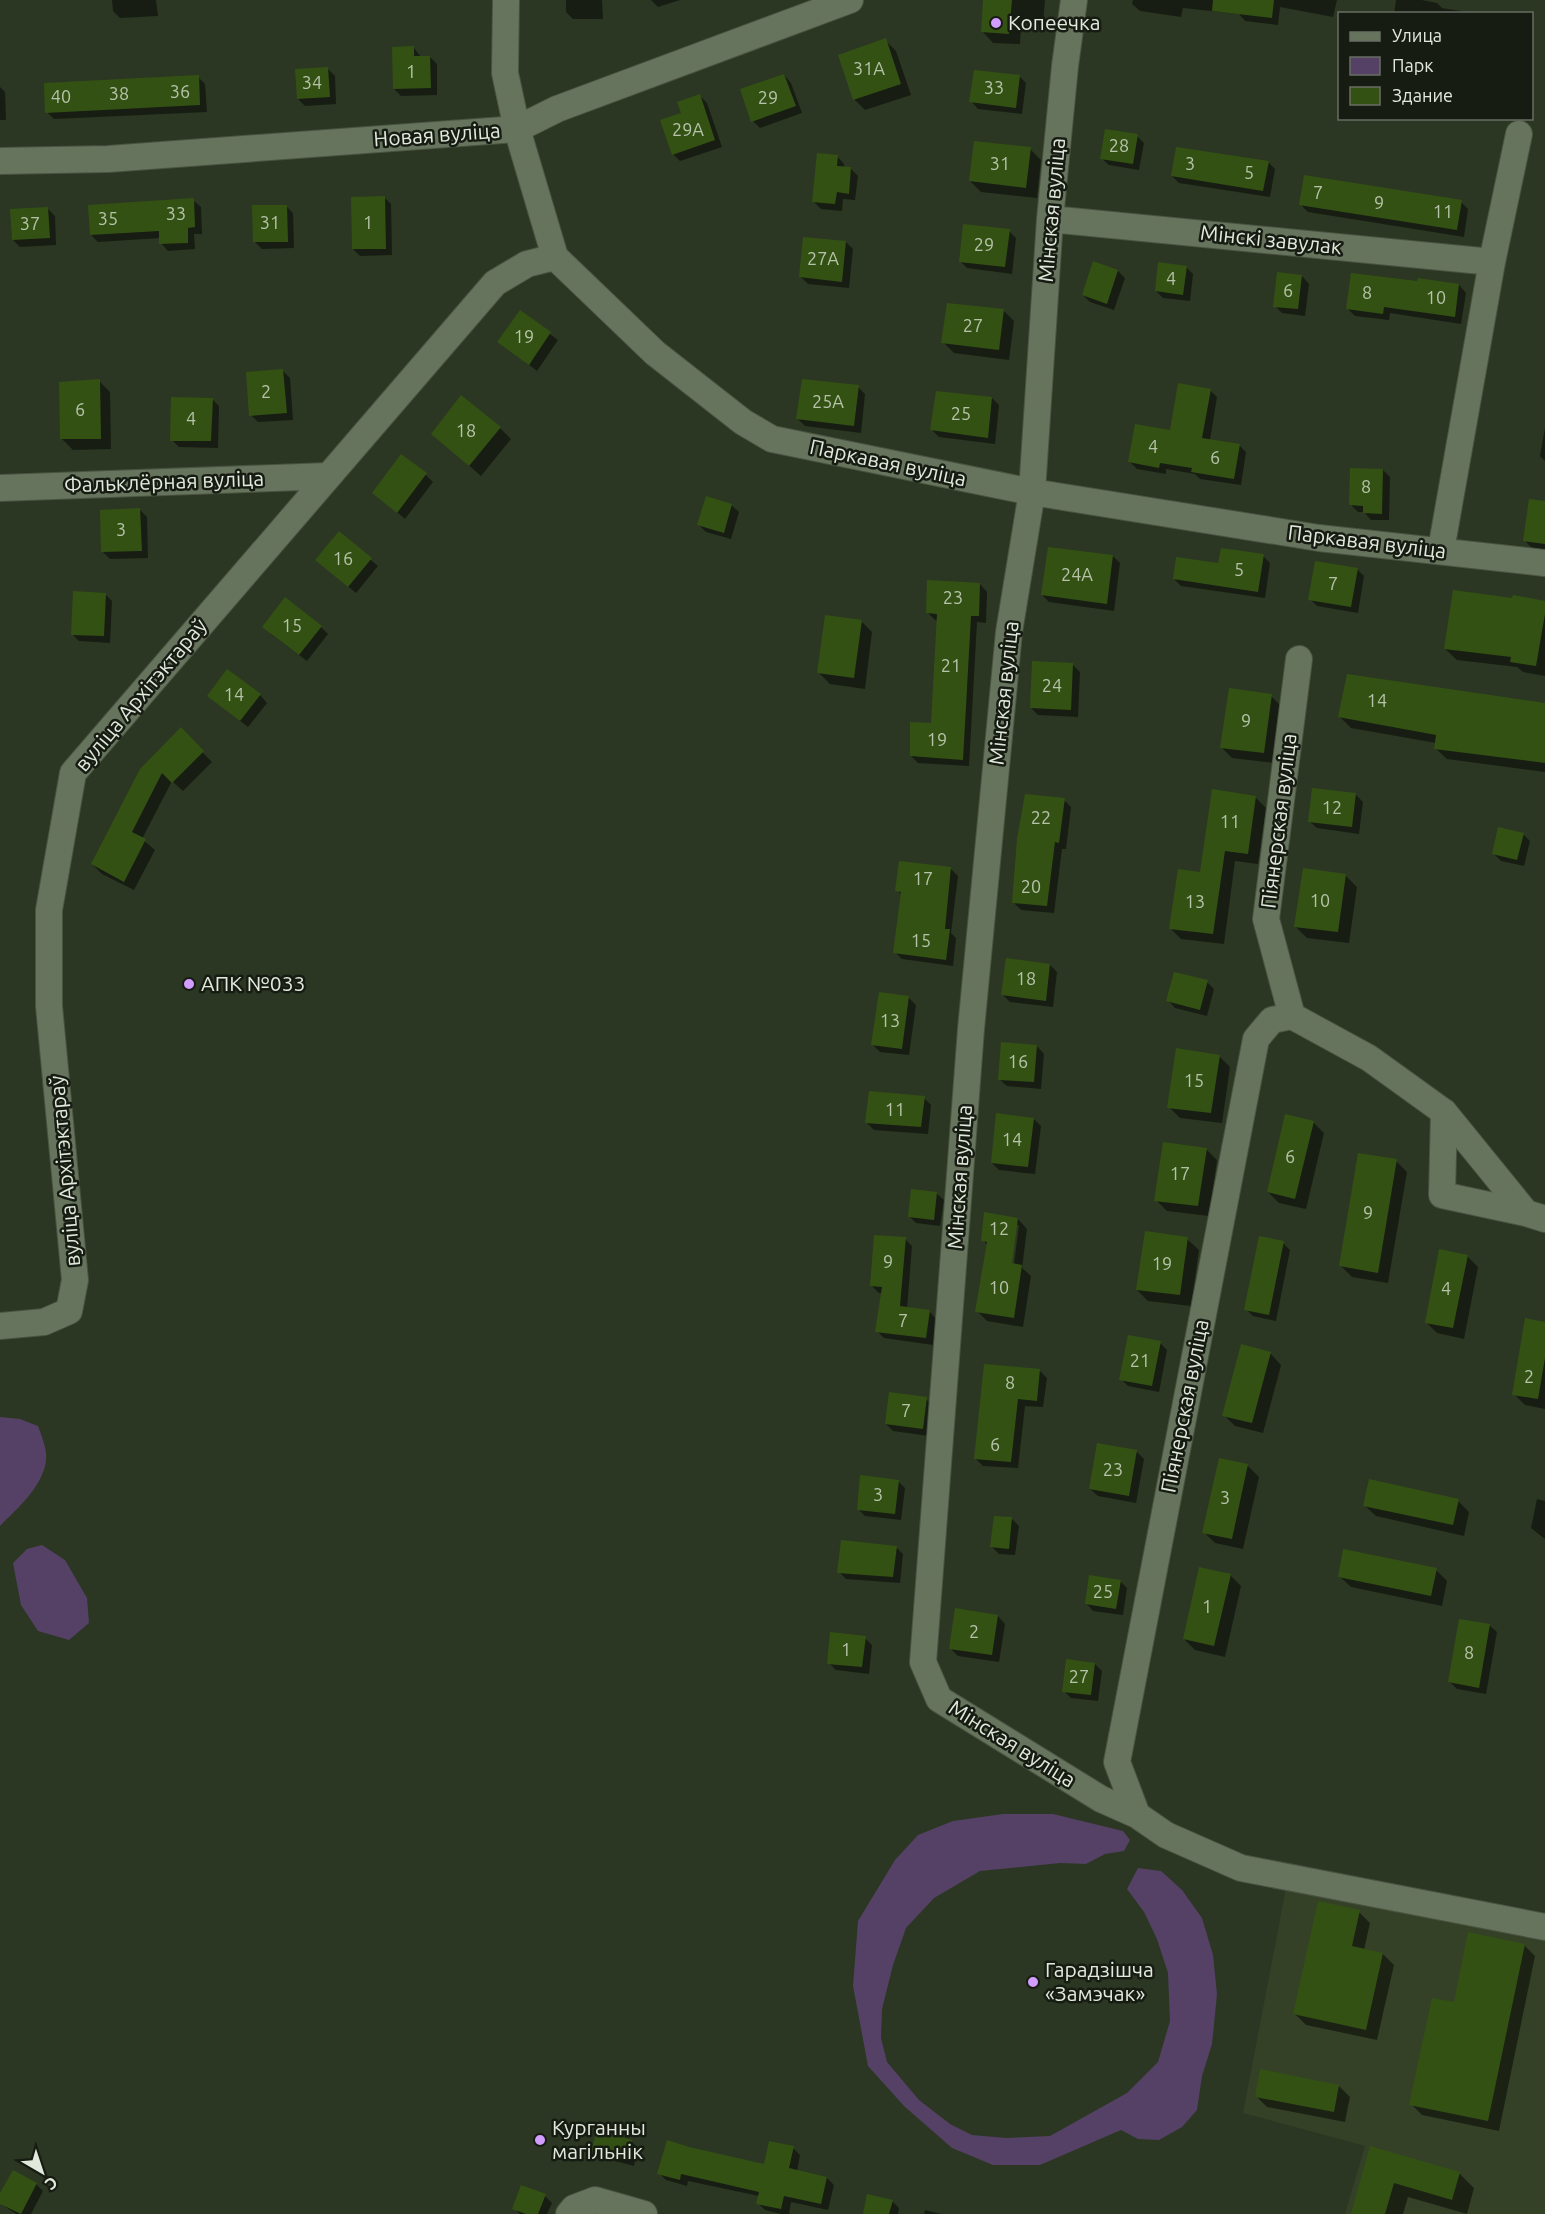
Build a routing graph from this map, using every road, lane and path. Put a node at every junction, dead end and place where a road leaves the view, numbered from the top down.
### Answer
1 (506, 0) edge
2 (850, 0) edge
3 (1074, 0) edge
4 (517, 129) junction
5 (1519, 134) dead end
6 (0, 161) edge
7 (1050, 219) junction
8 (555, 257) junction
9 (1492, 262) junction
10 (328, 476) junction
11 (0, 488) edge
12 (1032, 492) junction
13 (1442, 550) junction
14 (1545, 563) edge
15 (1299, 659) dead end
16 (1292, 1016) junction
17 (1444, 1112) junction
18 (1535, 1216) edge
19 (0, 1326) edge
20 (1137, 1815) junction
21 (1545, 1927) edge
22 (569, 2214) edge
23 (644, 2214) edge

1 - 4 street, Паркавая вуліца
2 - 4 street, Новая вуліца
3 - 7 street, Мінская вуліца
4 - 6 street, Новая вуліца
4 - 8 street, Паркавая вуліца
5 - 9 street
7 - 9 street, Мінскі завулак
7 - 12 street, Мінская вуліца
8 - 10 street, вуліца Архітэктараў
8 - 12 street, Паркавая вуліца
9 - 13 street
10 - 11 street, Фальклёрная вуліца
10 - 19 street, вуліца Архітэктараў
12 - 13 street, Паркавая вуліца
12 - 20 street, Мінская вуліца
13 - 14 street, Паркавая вуліца
15 - 16 street, Піянерская вуліца
16 - 17 street
16 - 20 street, Піянерская вуліца
17 - 18 street
17 - 18 street
20 - 21 street, Мінская вуліца
22 - 23 street

